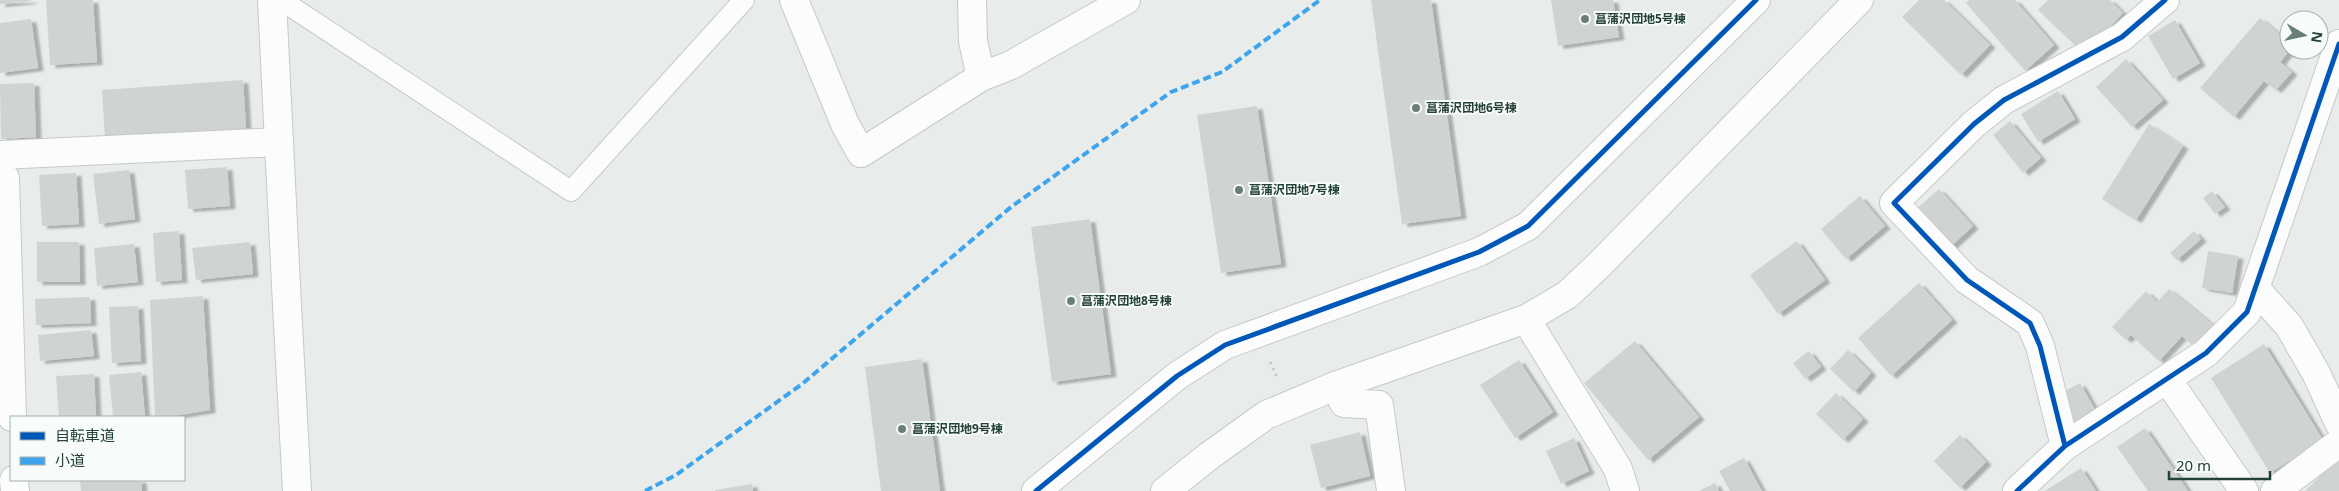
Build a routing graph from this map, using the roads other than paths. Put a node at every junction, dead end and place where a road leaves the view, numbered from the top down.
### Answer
1 (272, 0) edge
2 (281, 0) edge
3 (744, 0) edge
4 (794, 0) edge
5 (972, 0) edge
6 (1126, 0) edge
7 (1756, 0) edge
8 (1859, 0) edge
9 (2165, 0) edge
10 (2339, 44) edge
11 (981, 77) junction
12 (279, 142) junction
13 (0, 155) edge
14 (0, 178) edge
15 (2255, 288) junction
16 (1526, 318) junction
17 (2167, 379) junction
18 (1335, 386) junction
19 (12, 416) edge
20 (2339, 423) edge
21 (2339, 443) edge
22 (2065, 446) junction
23 (297, 491) edge
24 (1036, 491) edge
25 (1165, 491) edge
26 (1391, 491) edge
27 (1625, 491) edge
28 (2017, 491) edge
29 (2244, 491) edge
30 (2275, 491) edge

1 - 12 street
2 - 3 lane
4 - 11 street
5 - 11 street
6 - 11 street
7 - 24 street
8 - 16 street
9 - 22 street
10 - 15 street
12 - 13 street
12 - 23 street
14 - 19 street
15 - 17 street
15 - 20 street
16 - 18 street
16 - 27 street
17 - 22 street
17 - 29 street
18 - 25 street
18 - 26 street
21 - 30 street
22 - 28 street

